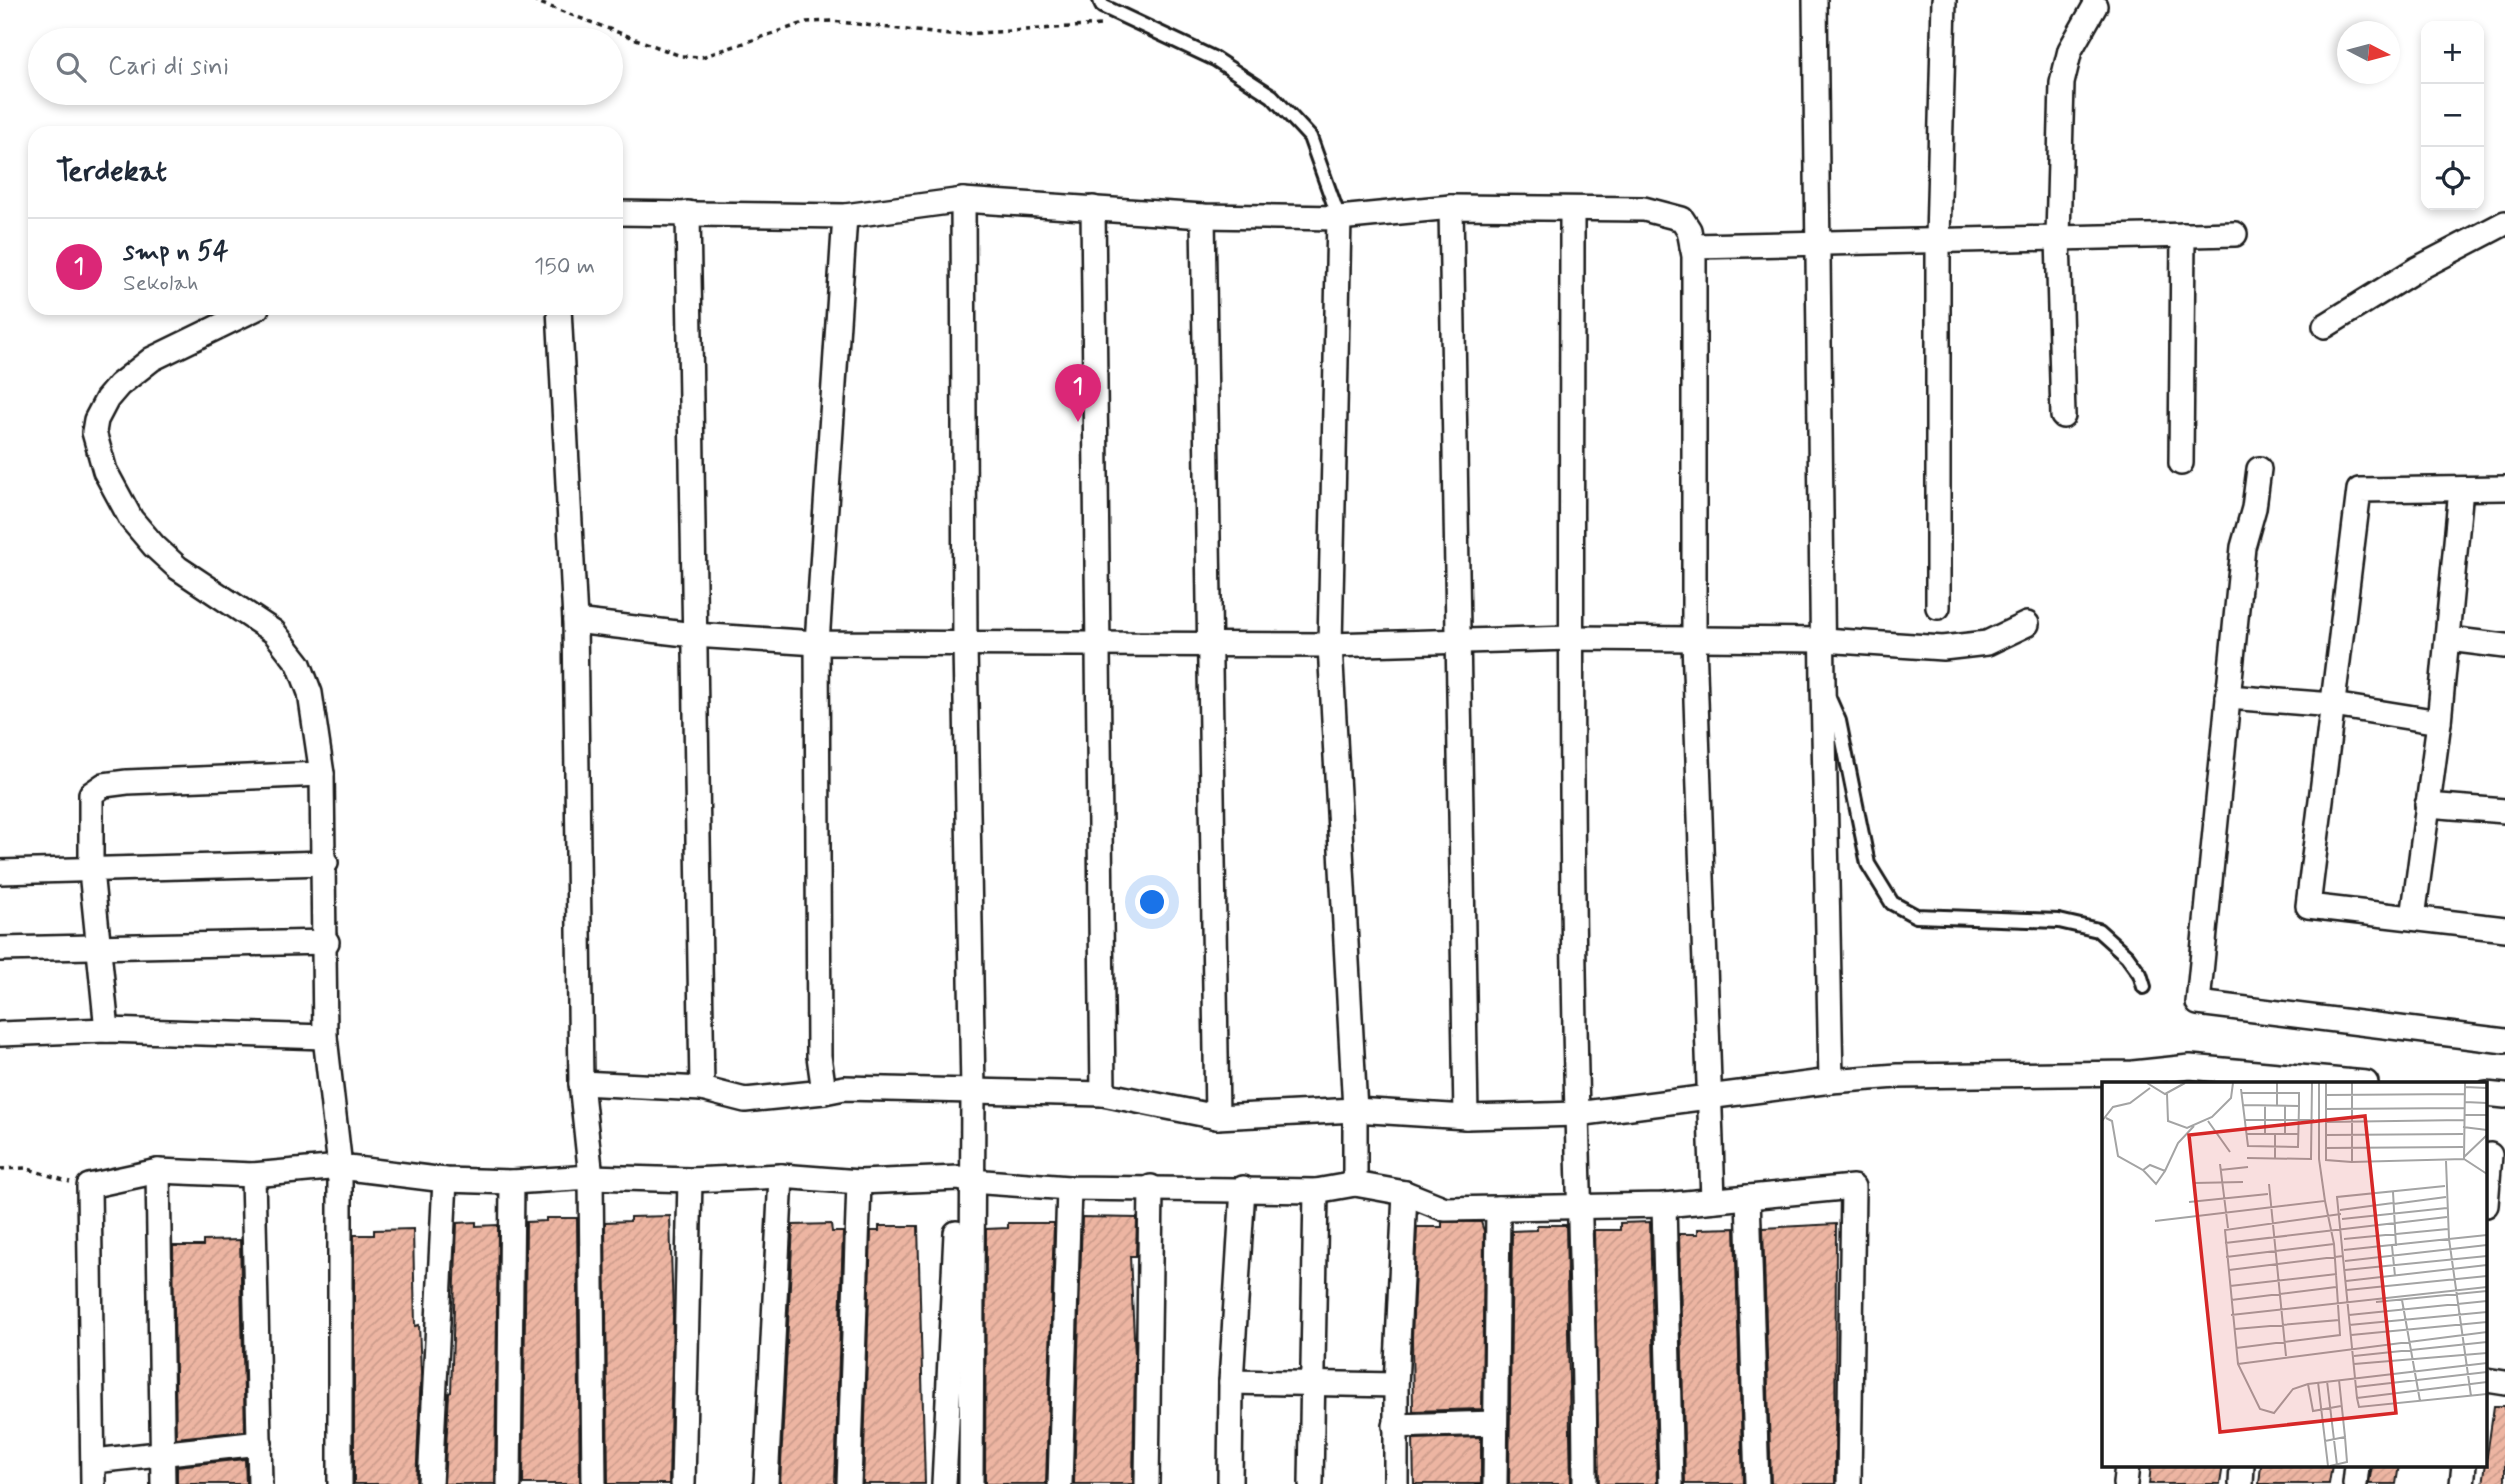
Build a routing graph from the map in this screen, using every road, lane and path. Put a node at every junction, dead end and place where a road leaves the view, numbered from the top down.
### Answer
1 (532, 0) edge
2 (1100, 0) edge
3 (1815, 0) edge
4 (1944, 0) edge
5 (2097, 3) edge
6 (1134, 22) junction
7 (606, 28) edge
8 (623, 34) edge
9 (963, 200) junction
10 (1451, 207) junction
11 (1093, 208) junction
12 (1573, 209) junction
13 (623, 213) edge
14 (688, 213) junction
15 (845, 216) junction
16 (1203, 216) junction
17 (1339, 218) junction
18 (2505, 223) edge
19 (2235, 234) dead end
20 (2183, 235) junction
21 (2058, 237) junction
22 (1938, 239) junction
23 (1817, 243) junction
24 (1692, 246) junction
25 (243, 315) edge
26 (558, 315) edge
27 (2325, 326) dead end
28 (2063, 416) dead end
29 (2181, 463) dead end
30 (2259, 469) dead end
31 (2505, 488) edge
32 (2461, 489) junction
33 (1938, 607) dead end
34 (575, 621) junction
35 (2027, 624) dead end
36 (695, 635) junction
37 (1572, 638) junction
38 (2449, 639) junction
39 (1823, 640) junction
40 (1694, 641) junction
41 (817, 643) junction
42 (1457, 643) junction
43 (965, 645) junction
44 (1096, 645) junction
45 (1211, 645) junction
46 (1330, 645) junction
47 (2505, 646) edge
48 (1823, 684) junction
49 (2228, 697) junction
50 (2333, 705) junction
51 (2439, 722) junction
52 (322, 774) junction
53 (2427, 805) junction
54 (2505, 811) edge
55 (326, 863) junction
56 (0, 872) edge
57 (91, 872) junction
58 (2413, 918) junction
59 (2505, 929) edge
60 (327, 942) junction
61 (99, 948) junction
62 (0, 949) edge
63 (2144, 987) dead end
64 (107, 1030) junction
65 (0, 1034) edge
66 (325, 1037) junction
67 (2505, 1041) edge
68 (1831, 1081) junction
69 (2357, 1082) edge
70 (581, 1083) junction
71 (702, 1089) junction
72 (973, 1091) junction
73 (824, 1092) junction
74 (1102, 1094) junction
75 (1710, 1098) junction
76 (1355, 1110) junction
77 (1577, 1114) junction
78 (1216, 1116) junction
79 (1466, 1117) junction
80 (2493, 1155) edge
81 (340, 1167) junction
82 (0, 1169) edge
83 (158, 1171) junction
84 (253, 1175) junction
85 (781, 1176) junction
86 (590, 1177) junction
87 (446, 1180) junction
88 (965, 1180) junction
89 (690, 1181) junction
90 (512, 1182) junction
91 (859, 1182) junction
92 (1355, 1184) junction
93 (89, 1186) junction
94 (1151, 1187) junction
95 (1069, 1188) junction
96 (1243, 1188) junction
97 (1316, 1191) junction
98 (2488, 1191) edge
99 (1405, 1194) junction
100 (1748, 1197) junction
101 (1713, 1200) junction
102 (1664, 1205) junction
103 (1581, 1207) junction
104 (1498, 1208) junction
105 (1231, 1382) junction
106 (1311, 1384) junction
107 (1396, 1385) junction
108 (1495, 1423) junction
109 (1395, 1426) junction
110 (260, 1443) junction
111 (162, 1452) junction
112 (2127, 1466) edge
113 (2242, 1466) edge
114 (2357, 1466) edge
115 (2464, 1466) edge
116 (94, 1473) edge
117 (163, 1484) edge
118 (260, 1484) edge
119 (340, 1484) edge
120 (430, 1484) edge
121 (509, 1484) edge
122 (594, 1484) edge
123 (683, 1484) edge
124 (766, 1484) edge
125 (849, 1484) edge
126 (944, 1484) edge
127 (971, 1484) edge
128 (1060, 1484) edge
129 (1147, 1484) edge
130 (1230, 1484) edge
131 (1311, 1484) edge
132 (1396, 1484) edge
133 (1495, 1484) edge
134 (1585, 1484) edge
135 (1671, 1484) edge
136 (1757, 1484) edge
137 (1849, 1484) edge
138 (2125, 1484) edge
139 (2241, 1484) edge
140 (2355, 1484) edge
141 (2462, 1484) edge

1 - 7 path
2 - 6 lane
3 - 23 street
4 - 22 street
5 - 21 street
6 - 8 path
6 - 17 lane
9 - 11 street
9 - 15 street
9 - 43 street
10 - 12 street
10 - 17 street
10 - 42 street
11 - 16 street
11 - 44 street
12 - 24 street
12 - 37 street
13 - 14 street
14 - 15 street
14 - 36 street
15 - 41 street
16 - 17 street
16 - 45 street
17 - 46 street
18 - 27 street
19 - 20 street
20 - 21 street
20 - 29 street
21 - 22 street
21 - 28 street
22 - 23 street
22 - 33 street
23 - 24 street
23 - 39 street
24 - 40 street
25 - 52 street
26 - 34 street
30 - 49 street
31 - 32 street
32 - 38 street
32 - 50 street
34 - 36 street
34 - 70 street
35 - 39 street
36 - 41 street
36 - 71 street
37 - 40 street
37 - 42 street
37 - 77 street
38 - 47 street
38 - 51 street
39 - 40 street
39 - 48 street
40 - 75 street
41 - 43 street
41 - 73 street
42 - 46 street
42 - 79 street
43 - 44 street
43 - 72 street
44 - 45 street
44 - 74 street
45 - 46 street
45 - 78 street
46 - 76 street
48 - 63 lane
48 - 68 street
49 - 50 street
49 - 67 street
50 - 51 street
50 - 58 street
51 - 53 street
52 - 55 street
52 - 57 street
53 - 54 street
53 - 58 street
55 - 57 street
55 - 60 street
56 - 57 street
57 - 61 street
58 - 59 street
60 - 61 street
60 - 66 street
61 - 62 street
61 - 64 street
64 - 65 street
64 - 66 street
66 - 81 street
68 - 69 street
68 - 75 street
70 - 71 street
70 - 86 street
71 - 73 street
72 - 73 street
72 - 74 street
72 - 88 street
74 - 78 street
75 - 77 street
75 - 101 street
76 - 78 street
76 - 79 street
76 - 92 street
77 - 79 street
77 - 103 street
80 - 98 street
81 - 84 street
81 - 87 street
81 - 119 street
82 - 93 path
83 - 84 street
83 - 93 street
83 - 111 street
84 - 110 street
85 - 89 street
85 - 91 street
85 - 124 street
86 - 89 street
86 - 90 street
86 - 122 street
87 - 90 street
87 - 120 street
88 - 91 street
88 - 95 street
88 - 126 street
88 - 127 street
89 - 123 street
90 - 121 street
91 - 125 street
92 - 97 street
92 - 99 street
93 - 116 street
94 - 95 street
94 - 96 street
94 - 129 street
95 - 128 street
96 - 97 street
96 - 105 street
97 - 106 street
99 - 104 street
99 - 107 street
100 - 101 street
100 - 136 street
100 - 137 street
101 - 102 street
102 - 103 street
102 - 135 street
103 - 104 street
103 - 134 street
104 - 108 street
105 - 106 street
105 - 130 street
106 - 107 street
106 - 131 street
107 - 109 street
108 - 109 street
108 - 133 street
109 - 132 street
110 - 111 street
110 - 118 street
111 - 116 street
111 - 117 street
112 - 138 street
113 - 139 street
114 - 140 street
115 - 141 street

